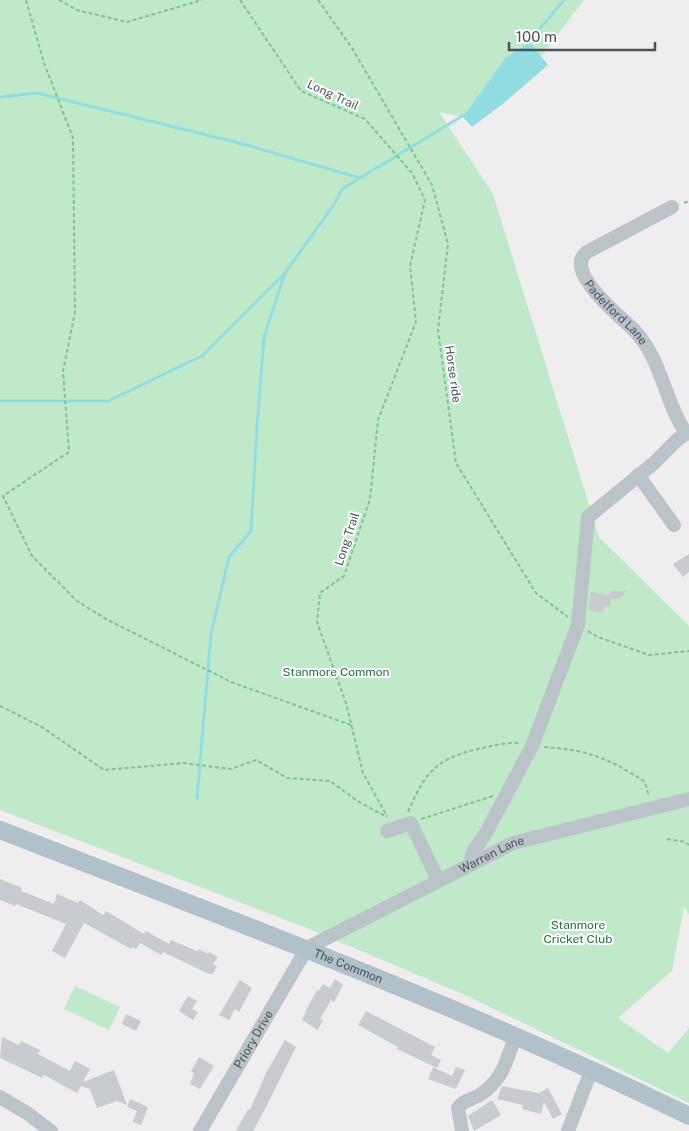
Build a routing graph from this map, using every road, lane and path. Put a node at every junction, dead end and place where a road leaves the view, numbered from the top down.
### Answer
1 (26, 0) edge
2 (59, 0) edge
3 (202, 0) edge
4 (240, 0) edge
5 (318, 0) edge
6 (672, 207) dead end
7 (688, 433) edge
8 (638, 475) junction
9 (674, 525) dead end
10 (578, 625) junction
11 (689, 651) edge
12 (0, 706) edge
13 (351, 725) junction
14 (509, 791) junction
15 (689, 799) edge
16 (411, 823) junction
17 (0, 830) edge
18 (387, 831) dead end
19 (667, 839) dead end
20 (689, 845) edge
21 (470, 864) junction
22 (438, 880) junction
23 (307, 948) junction
24 (515, 1037) junction
25 (591, 1071) junction
26 (0, 1097) edge
27 (689, 1116) edge
28 (51, 1131) edge
29 (200, 1131) edge
30 (462, 1131) edge
31 (568, 1131) edge

1 - 13 path
2 - 3 path
4 - 13 path, Long Trail
5 - 10 path, Horse ride
6 - 7 street, Padelford Lane
7 - 8 street
8 - 9 street
8 - 10 street
10 - 11 path, Horse ride
10 - 14 street
12 - 13 path, Long Trail
14 - 16 path
14 - 21 street
15 - 21 street, Warren Lane
16 - 18 street
16 - 22 street
17 - 23 main road, The Common
19 - 20 path
21 - 22 street, Warren Lane
22 - 23 street, Warren Lane
23 - 24 main road, The Common
23 - 29 street, Priory Drive
24 - 25 main road, The Common
24 - 30 street
25 - 27 main road, The Common
25 - 31 street
26 - 28 street

